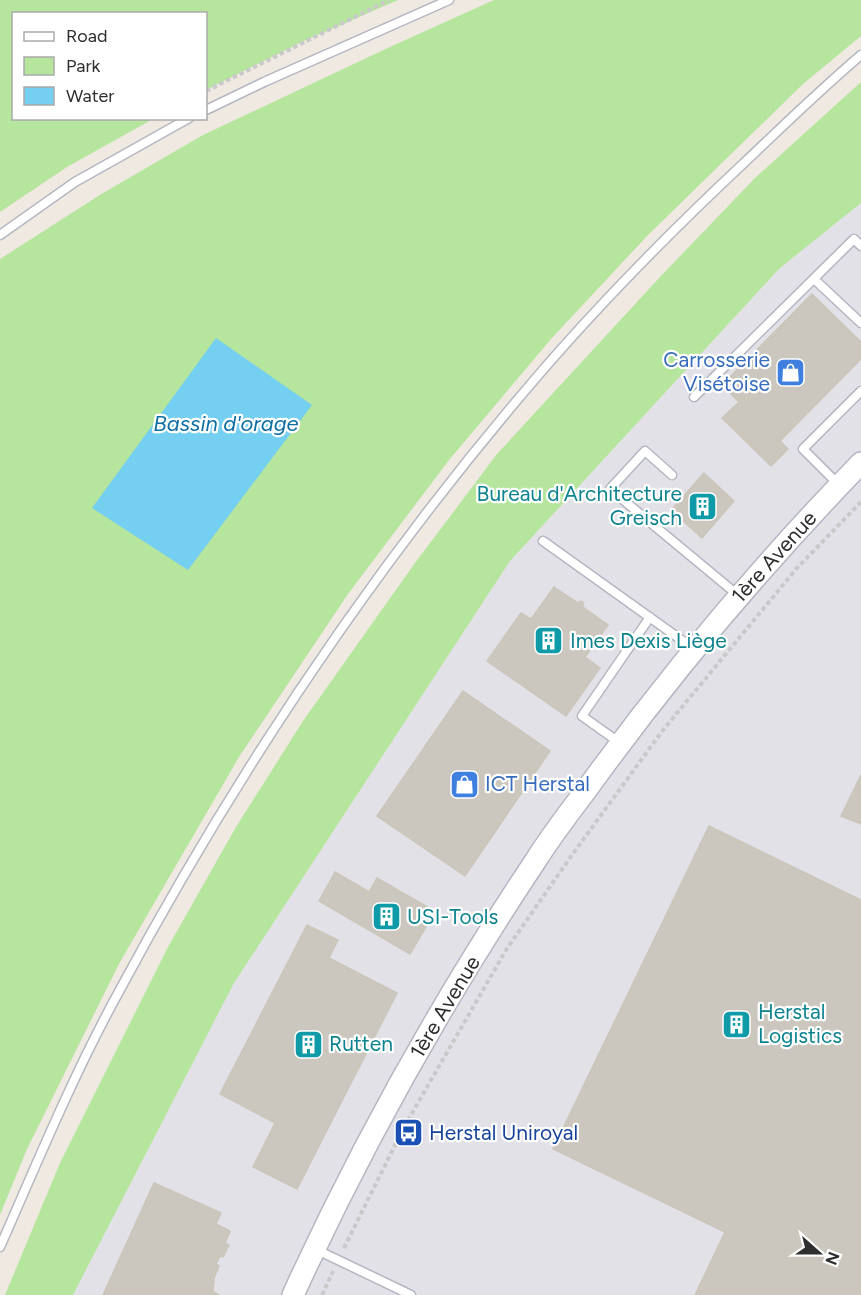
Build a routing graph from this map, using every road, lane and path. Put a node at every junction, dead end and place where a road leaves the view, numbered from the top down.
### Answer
1 (389, 0) edge
2 (449, 0) edge
3 (861, 55) edge
4 (207, 91) edge
5 (207, 110) edge
6 (185, 120) edge
7 (0, 235) edge
8 (861, 246) edge
9 (814, 279) junction
10 (861, 323) edge
11 (861, 391) edge
12 (694, 397) dead end
13 (861, 463) edge
14 (672, 475) dead end
15 (839, 486) junction
16 (861, 502) edge
17 (543, 541) dead end
18 (739, 596) junction
19 (650, 617) junction
20 (695, 649) junction
21 (620, 743) junction
22 (0, 1247) edge
23 (314, 1249) junction
24 (337, 1261) junction
25 (293, 1295) edge
26 (322, 1295) edge
27 (411, 1295) edge

1 - 4 path
2 - 5 lane
3 - 22 lane
6 - 7 lane
8 - 9 lane
9 - 10 lane
9 - 12 lane
11 - 15 lane
13 - 15 street, 1ère Avenue
14 - 18 lane
15 - 18 street, 1ère Avenue
16 - 24 path
17 - 19 lane
18 - 20 street, 1ère Avenue
19 - 20 lane
19 - 21 lane
20 - 21 street, 1ère Avenue
21 - 23 street, 1ère Avenue
23 - 24 lane
23 - 25 street, 1ère Avenue
24 - 26 path
24 - 27 lane

